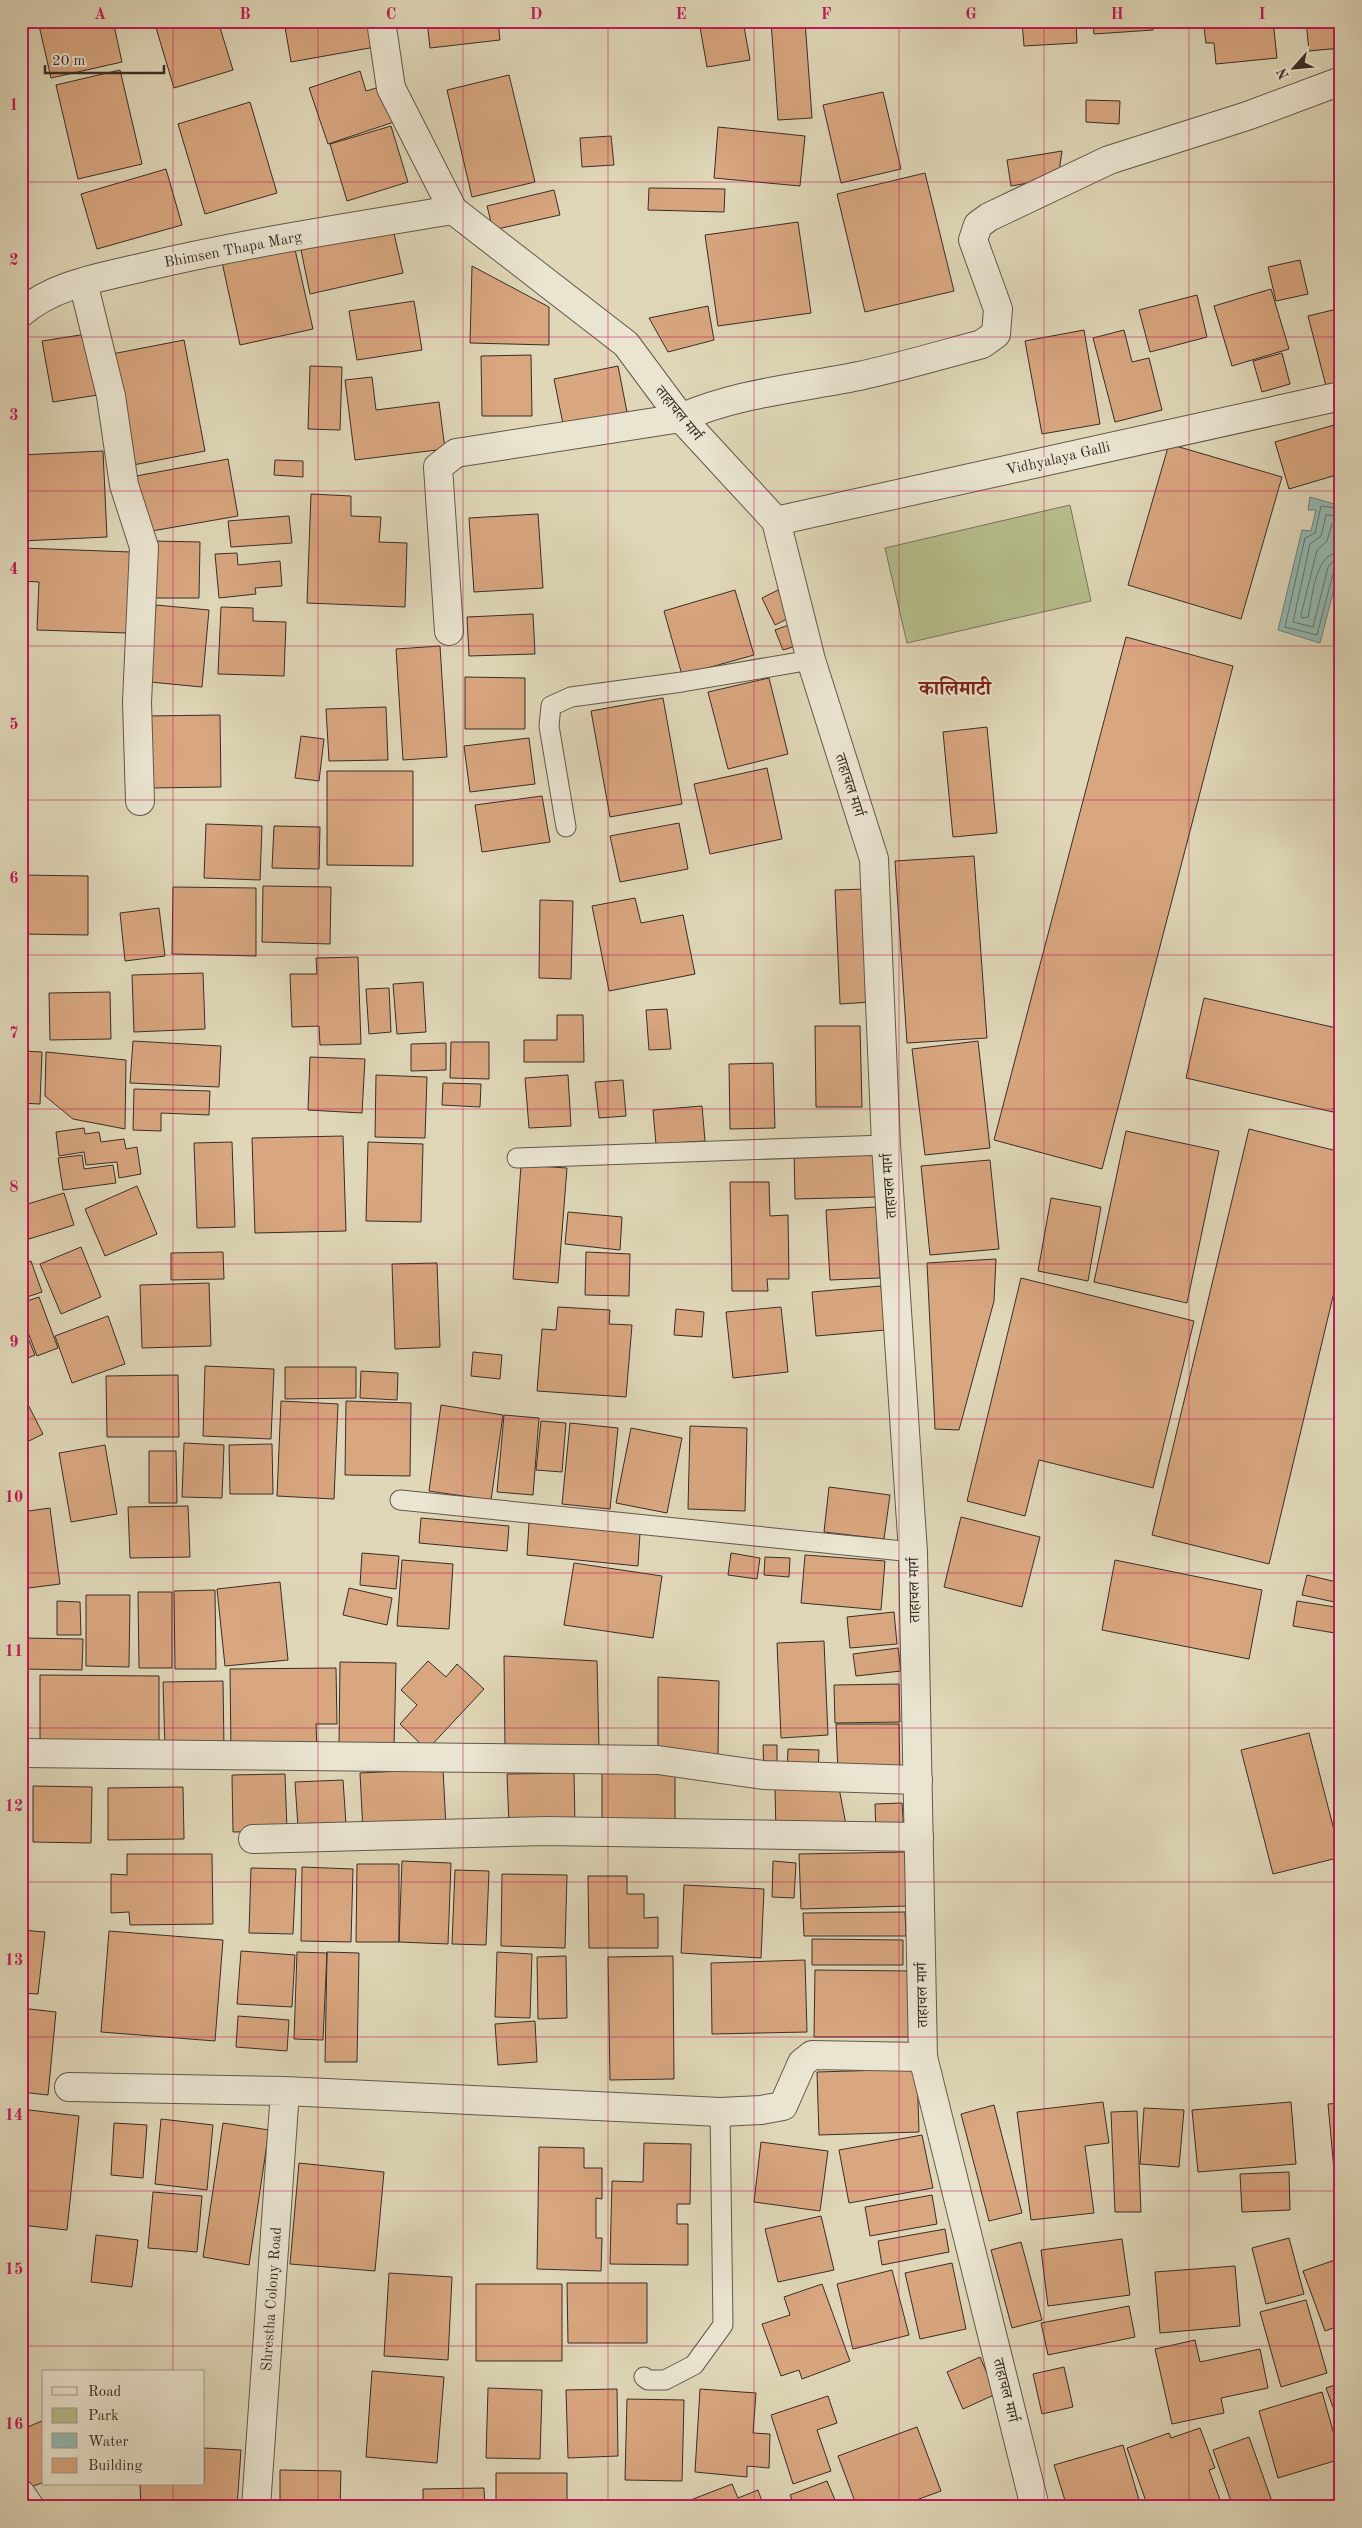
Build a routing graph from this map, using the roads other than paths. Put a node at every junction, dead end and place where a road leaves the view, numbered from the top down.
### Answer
1 (381, 21) edge
2 (1341, 81) edge
3 (453, 210) junction
4 (83, 282) junction
5 (21, 312) edge
6 (1341, 396) edge
7 (680, 418) junction
8 (776, 521) junction
9 (449, 631) dead end
10 (811, 660) junction
11 (140, 801) dead end
12 (566, 827) dead end
13 (886, 1145) junction
14 (517, 1158) dead end
15 (400, 1500) dead end
16 (913, 1552) junction
17 (21, 1752) edge
18 (918, 1780) junction
19 (919, 1837) junction
20 (253, 1839) dead end
21 (923, 2057) junction
22 (69, 2087) dead end
23 (285, 2091) junction
24 (720, 2112) junction
25 (644, 2378) dead end
26 (21, 2494) edge
27 (30, 2507) edge
28 (256, 2507) edge
29 (1035, 2507) edge

1 - 3 street, ताहाचल मार्ग
2 - 7 street
3 - 4 street, Bhimsen Thapa Marg
3 - 7 street, ताहाचल मार्ग
4 - 5 street, Bhimsen Thapa Marg
4 - 11 street
6 - 8 street, Vidhyalaya Galli
7 - 8 street, ताहाचल मार्ग
7 - 9 street
8 - 10 street, ताहाचल मार्ग
10 - 12 lane
10 - 13 street, ताहाचल मार्ग
13 - 14 lane
13 - 16 street, ताहाचल मार्ग
15 - 16 lane
16 - 18 street, ताहाचल मार्ग
17 - 18 street
18 - 19 street, ताहाचल मार्ग
19 - 20 street
19 - 21 street, ताहाचल मार्ग
21 - 24 street
21 - 29 street, ताहाचल मार्ग
22 - 23 street
23 - 24 street
23 - 28 street, Shrestha Colony Road
24 - 25 lane
26 - 27 street

